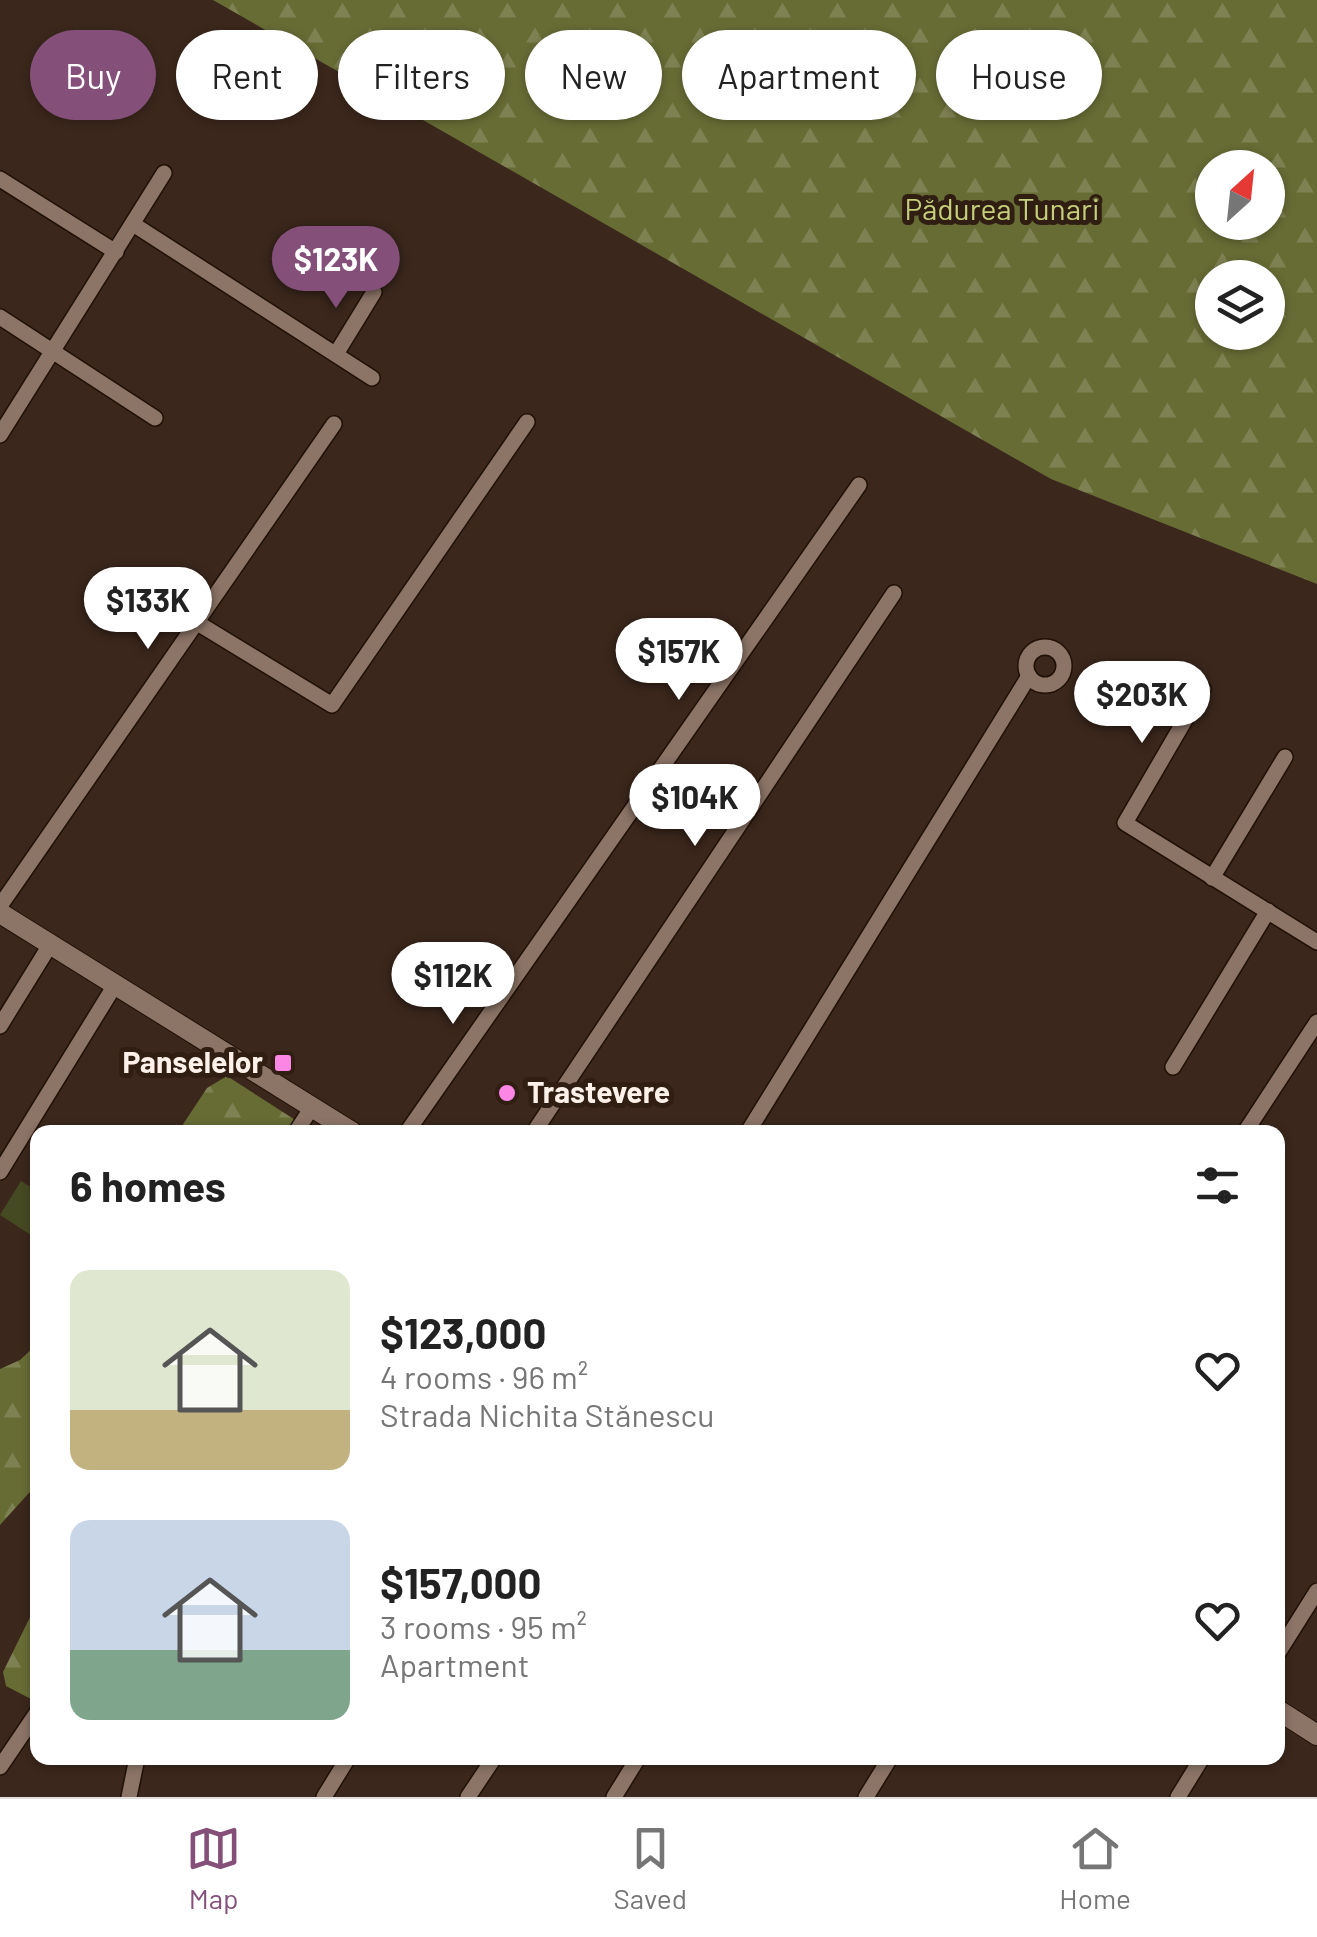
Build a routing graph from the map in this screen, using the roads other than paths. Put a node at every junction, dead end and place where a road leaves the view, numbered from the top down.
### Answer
1 (164, 174) dead end
2 (0, 178) edge
3 (133, 224) junction
4 (116, 252) junction
5 (374, 292) dead end
6 (0, 317) edge
7 (52, 352) junction
8 (336, 354) junction
9 (372, 378) dead end
10 (155, 418) dead end
11 (527, 422) dead end
12 (334, 424) dead end
13 (0, 435) edge
14 (859, 485) dead end
15 (894, 592) dead end
16 (196, 622) junction
17 (1030, 676) dead end
18 (1203, 688) dead end
19 (1285, 757) dead end
20 (1212, 878) junction
21 (0, 910) edge
22 (1268, 911) junction
23 (1317, 942) edge
24 (50, 945) junction
25 (115, 985) junction
26 (1317, 1022) edge
27 (0, 1026) edge
28 (1173, 1067) dead end
29 (312, 1108) junction
30 (301, 1125) edge
31 (340, 1125) edge
32 (412, 1125) edge
33 (539, 1125) edge
34 (752, 1125) edge
35 (1250, 1125) edge
36 (0, 1172) edge
37 (1317, 1591) edge
38 (1285, 1642) edge
39 (1285, 1714) edge
40 (30, 1723) edge
41 (1317, 1735) edge
42 (136, 1765) edge
43 (344, 1765) edge
44 (484, 1765) edge
45 (634, 1765) edge
46 (886, 1765) edge
47 (1198, 1765) edge
48 (0, 1766) edge
49 (130, 1797) edge
50 (324, 1797) edge
51 (468, 1797) edge
52 (614, 1797) edge
53 (866, 1797) edge
54 (1178, 1797) edge

1 - 3 street
2 - 4 street
3 - 4 street
3 - 8 street
4 - 7 street
5 - 8 street
6 - 7 street
7 - 10 street
7 - 13 street
8 - 9 street
11 - 16 street
12 - 16 street
14 - 32 street
15 - 33 street
16 - 21 street
17 - 34 street
18 - 20 street
19 - 20 street
20 - 22 street
21 - 24 street
22 - 23 street
22 - 28 street
24 - 25 street
24 - 27 street
25 - 29 street
25 - 36 street
26 - 35 street
29 - 30 street
29 - 31 street
37 - 38 street
39 - 41 street
40 - 48 street
42 - 49 street
43 - 50 street
44 - 51 street
45 - 52 street
46 - 53 street
47 - 54 street

